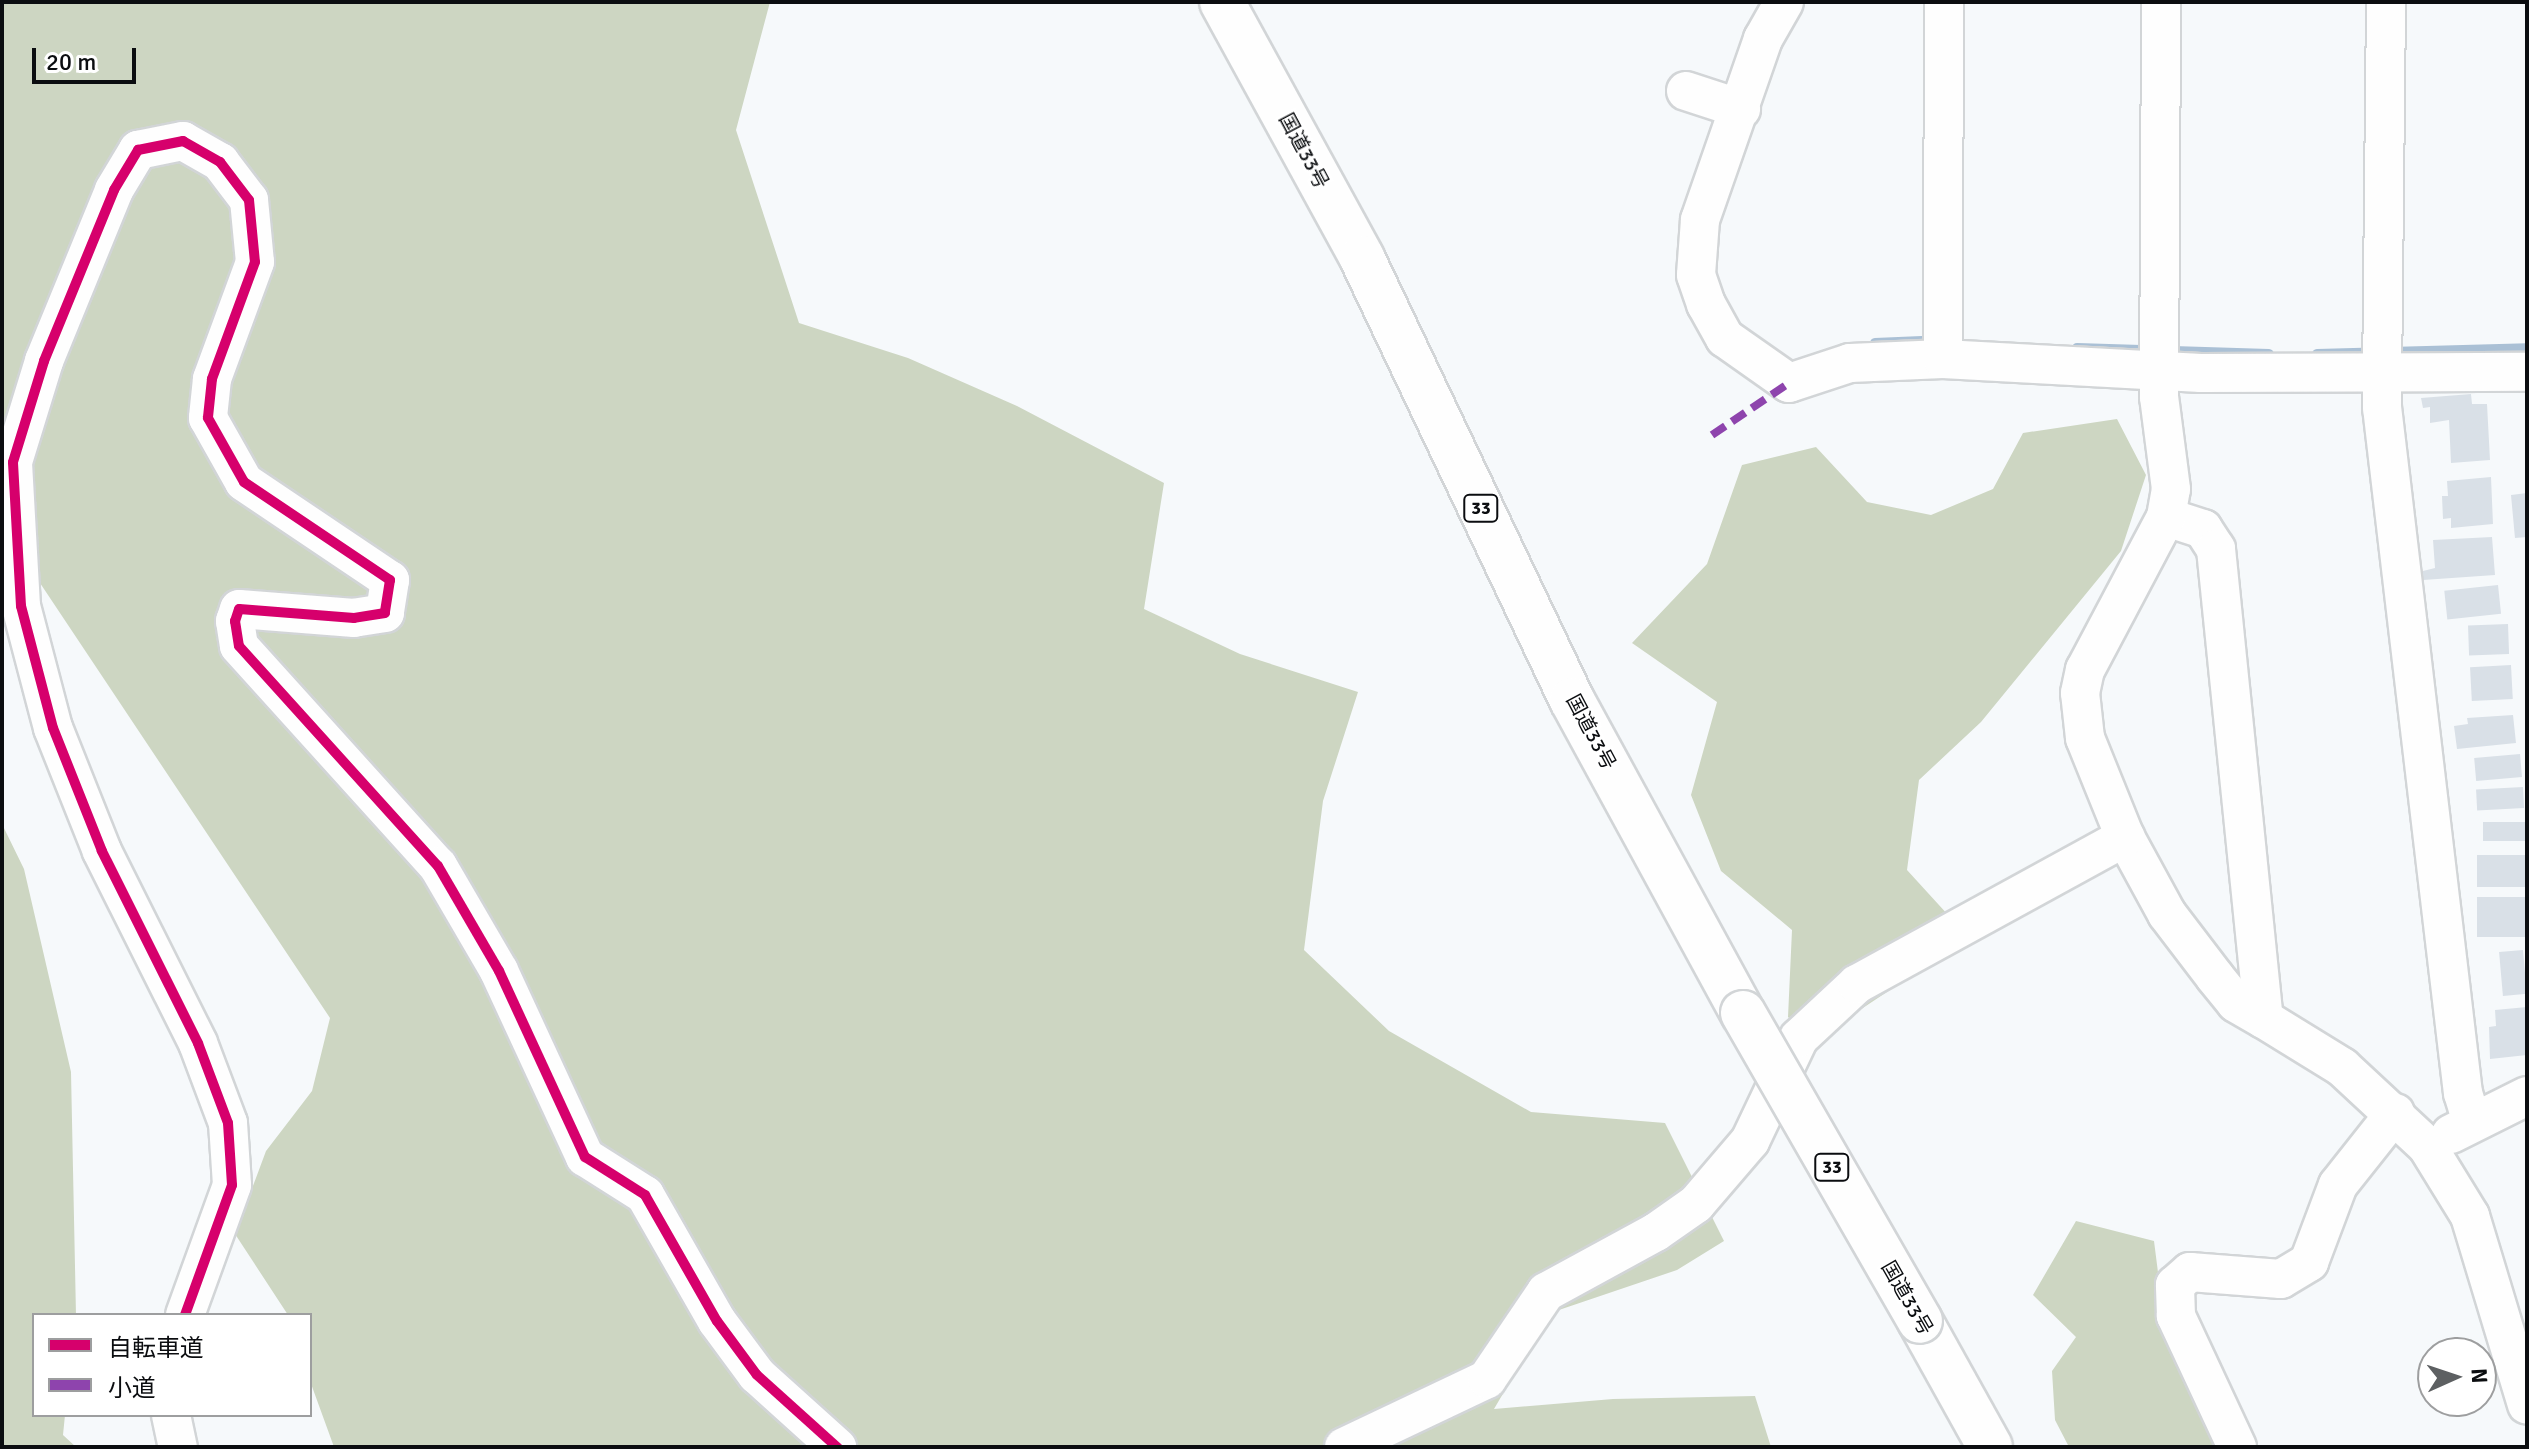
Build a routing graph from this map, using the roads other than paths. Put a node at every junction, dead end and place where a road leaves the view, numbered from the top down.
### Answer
1 (1222, 2) edge
2 (1784, 2) edge
3 (1944, 2) edge
4 (2161, 2) edge
5 (2386, 2) edge
6 (1686, 91) dead end
7 (1741, 109) junction
8 (1943, 359) junction
9 (2160, 372) junction
10 (2527, 372) edge
11 (2383, 373) junction
12 (2166, 517) junction
13 (2125, 837) junction
14 (2264, 1019) junction
15 (2527, 1096) edge
16 (2395, 1113) junction
17 (2472, 1123) junction
18 (2427, 1146) junction
19 (186, 1313) edge
20 (2527, 1405) edge
21 (171, 1417) edge
22 (178, 1447) edge
23 (837, 1447) edge
24 (1344, 1447) edge
25 (1990, 1447) edge
26 (2237, 1447) edge

1 - 25 highway, 国道33号 / 33, bridge
2 - 7 street
3 - 8 street
4 - 9 street
5 - 11 street
6 - 7 street
7 - 8 street
8 - 9 street
9 - 11 street
9 - 12 street
10 - 11 street
11 - 17 street
12 - 13 street
12 - 14 street
13 - 14 street
13 - 24 street
14 - 16 street
15 - 17 street
16 - 18 street
16 - 26 street
17 - 18 street
18 - 20 street
19 - 23 street
21 - 22 street

